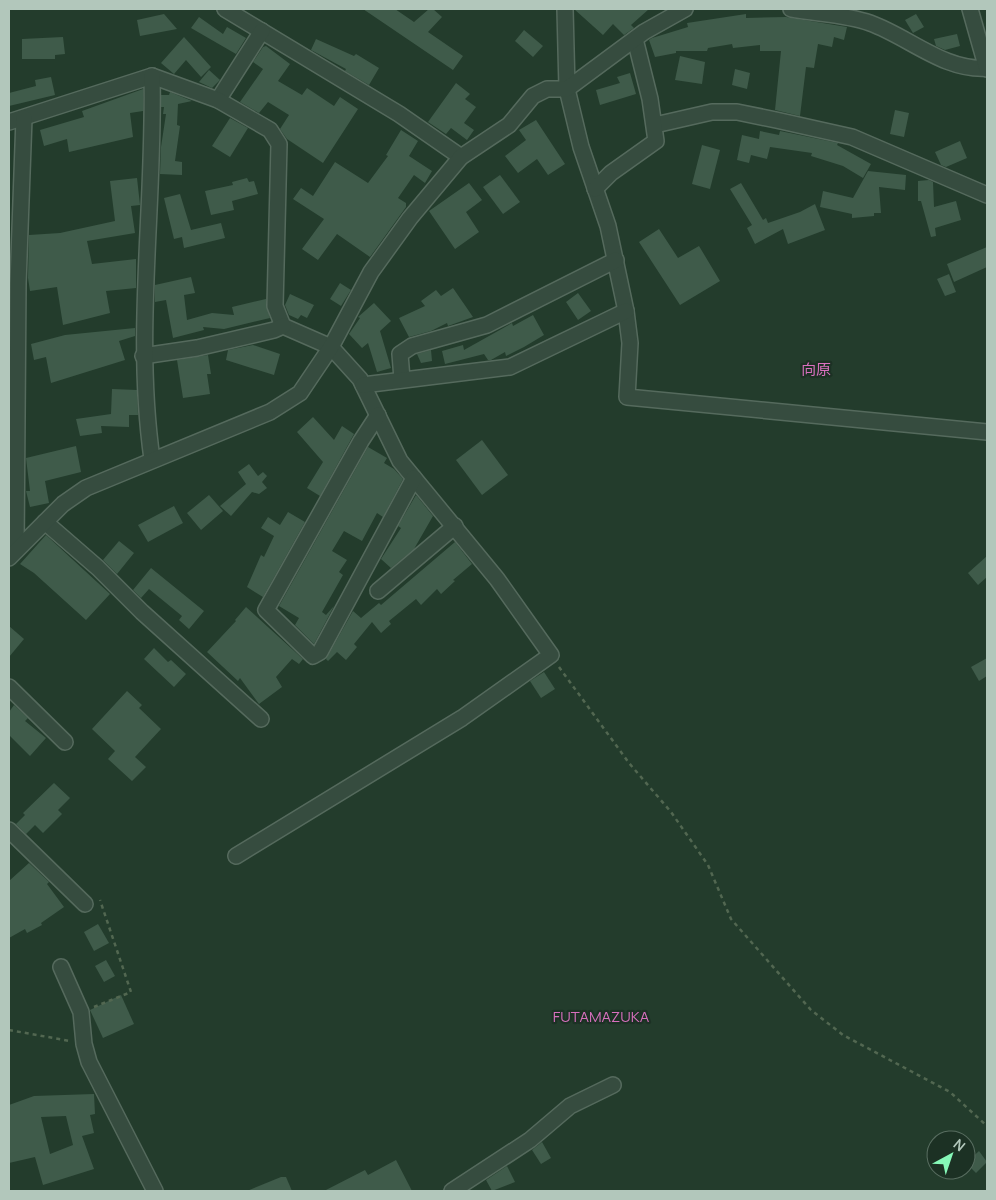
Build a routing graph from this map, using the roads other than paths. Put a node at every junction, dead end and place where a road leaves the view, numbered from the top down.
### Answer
1 (225, 9) edge
2 (565, 9) edge
3 (685, 9) edge
4 (791, 9) edge
5 (970, 9) edge
6 (262, 31) junction
7 (635, 39) junction
8 (987, 69) edge
9 (152, 76) junction
10 (568, 89) junction
11 (218, 100) junction
12 (24, 118) junction
13 (9, 122) edge
14 (655, 125) junction
15 (461, 157) junction
16 (595, 189) junction
17 (987, 195) edge
18 (14, 260) edge
19 (616, 260) junction
20 (626, 311) junction
21 (282, 326) junction
22 (330, 347) junction
23 (143, 356) junction
24 (402, 379) junction
25 (363, 385) junction
26 (378, 416) junction
27 (987, 432) edge
28 (152, 459) junction
29 (414, 478) junction
30 (45, 522) junction
31 (455, 526) junction
32 (13, 554) edge
33 (378, 591) dead end
34 (9, 688) edge
35 (261, 719) dead end
36 (65, 742) dead end
37 (9, 830) edge
38 (236, 856) dead end
39 (85, 904) road end
40 (62, 967) dead end
41 (612, 1085) dead end
42 (155, 1191) edge
43 (452, 1191) edge

1 - 6 street
2 - 10 street
3 - 7 street
4 - 8 street
5 - 8 street
6 - 11 street
6 - 15 street
7 - 10 street
7 - 14 street
9 - 11 street
9 - 12 street
9 - 23 street
10 - 15 street
10 - 16 street
11 - 21 street
12 - 13 street
12 - 18 street
14 - 16 street
14 - 17 street
15 - 22 street
16 - 19 street
18 - 32 street
19 - 20 street
19 - 24 street
20 - 24 street
20 - 27 street
21 - 22 street
21 - 23 street
22 - 25 street
22 - 28 street
23 - 28 street
24 - 25 street
25 - 26 street
26 - 29 street
26 - 29 street
28 - 30 street
29 - 31 street
30 - 32 street
30 - 35 street
31 - 33 street
31 - 38 street
34 - 36 street
37 - 39 street
40 - 42 street
41 - 43 street

